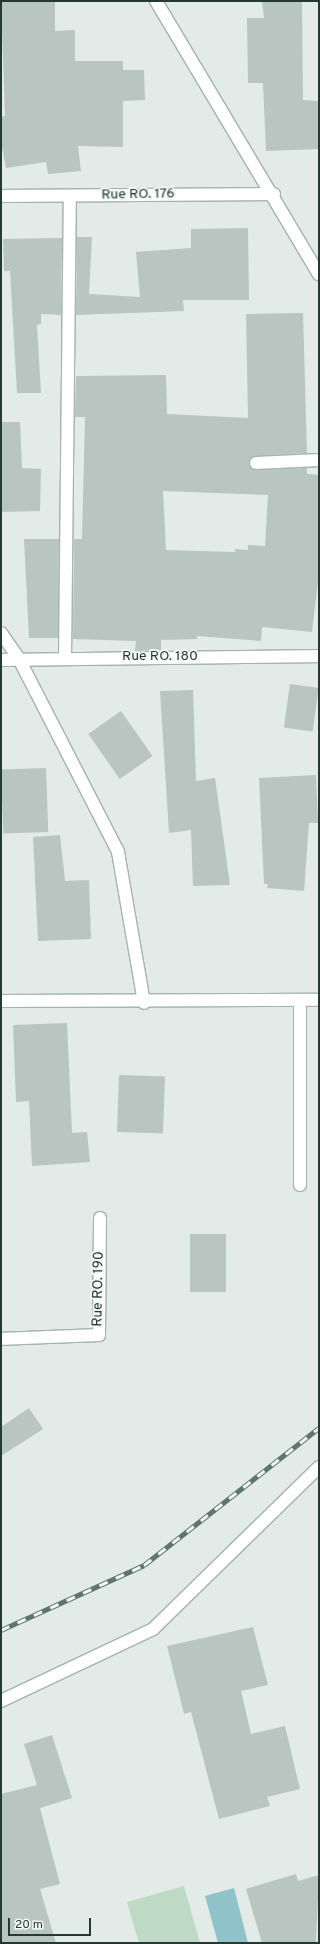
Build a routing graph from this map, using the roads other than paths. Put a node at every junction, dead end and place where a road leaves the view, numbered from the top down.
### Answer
1 (156, 1) edge
2 (274, 194) junction
3 (1, 196) edge
4 (70, 196) junction
5 (319, 274) edge
6 (319, 460) edge
7 (256, 463) dead end
8 (1, 633) edge
9 (319, 656) edge
10 (65, 658) junction
11 (19, 659) junction
12 (1, 660) edge
13 (300, 1000) junction
14 (319, 1000) edge
15 (1, 1001) edge
16 (144, 1003) junction
17 (300, 1185) dead end
18 (100, 1218) dead end
19 (1, 1339) edge
20 (319, 1467) edge
21 (1, 1701) edge

1 - 2 street
2 - 4 street, Rue RO. 176
2 - 5 street
3 - 4 street, Rue RO. 176
4 - 10 street
6 - 7 street
8 - 11 street
9 - 10 street, Rue RO. 180
10 - 11 street, Rue RO. 180
11 - 12 street, Rue RO. 180
11 - 16 street
13 - 14 street
13 - 16 street
13 - 17 street
15 - 16 street
18 - 19 street, Rue RO. 190
20 - 21 street

